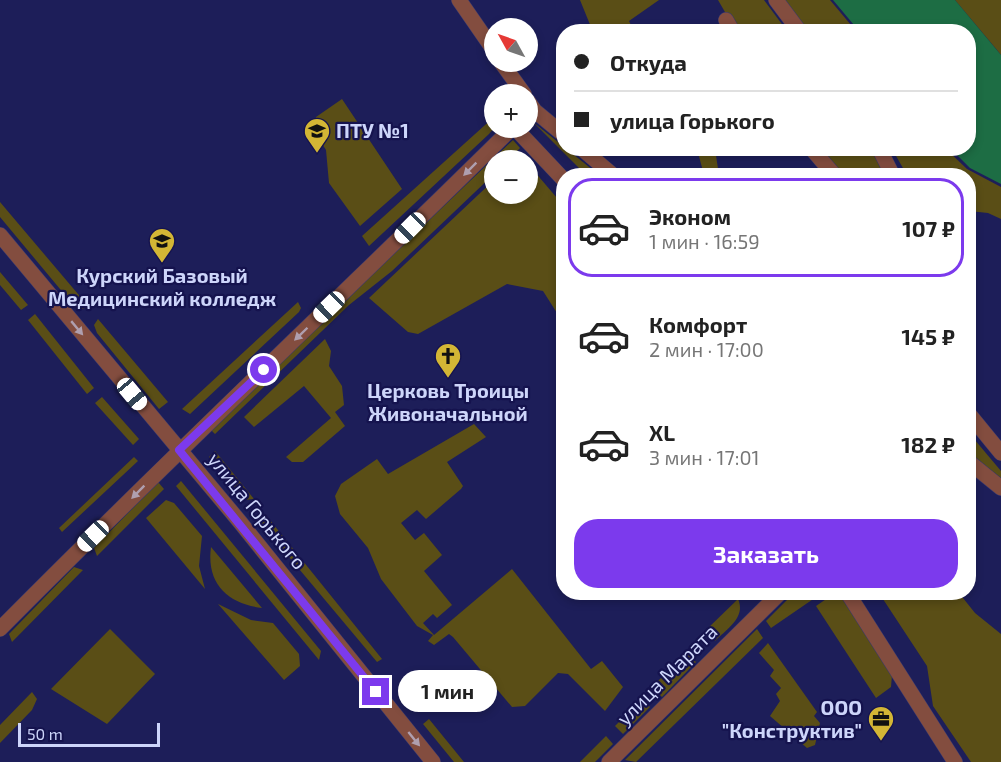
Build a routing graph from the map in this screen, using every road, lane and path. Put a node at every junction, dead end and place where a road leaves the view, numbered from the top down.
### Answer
1 (459, 0) edge
2 (776, 0) edge
3 (794, 24) edge
4 (484, 36) edge
5 (538, 113) edge
6 (556, 128) edge
7 (504, 138) edge
8 (524, 138) edge
9 (590, 156) edge
10 (818, 156) edge
11 (605, 168) edge
12 (828, 168) edge
13 (556, 172) edge
14 (0, 235) edge
15 (976, 423) edge
16 (179, 450) junction
17 (1001, 453) edge
18 (976, 468) edge
19 (1001, 488) edge
20 (773, 600) edge
21 (852, 600) edge
22 (0, 629) edge
23 (433, 762) edge
24 (609, 762) edge
25 (954, 762) edge

1 - 4 street
2 - 3 street
5 - 6 street
7 -> 16 street
8 - 13 street
9 - 11 street
10 - 12 street
14 -> 16 street, улица Горького
15 - 17 street
16 -> 22 street
16 -> 23 street, улица Горького
18 - 19 street
20 - 24 street, улица Марата
21 - 25 street

